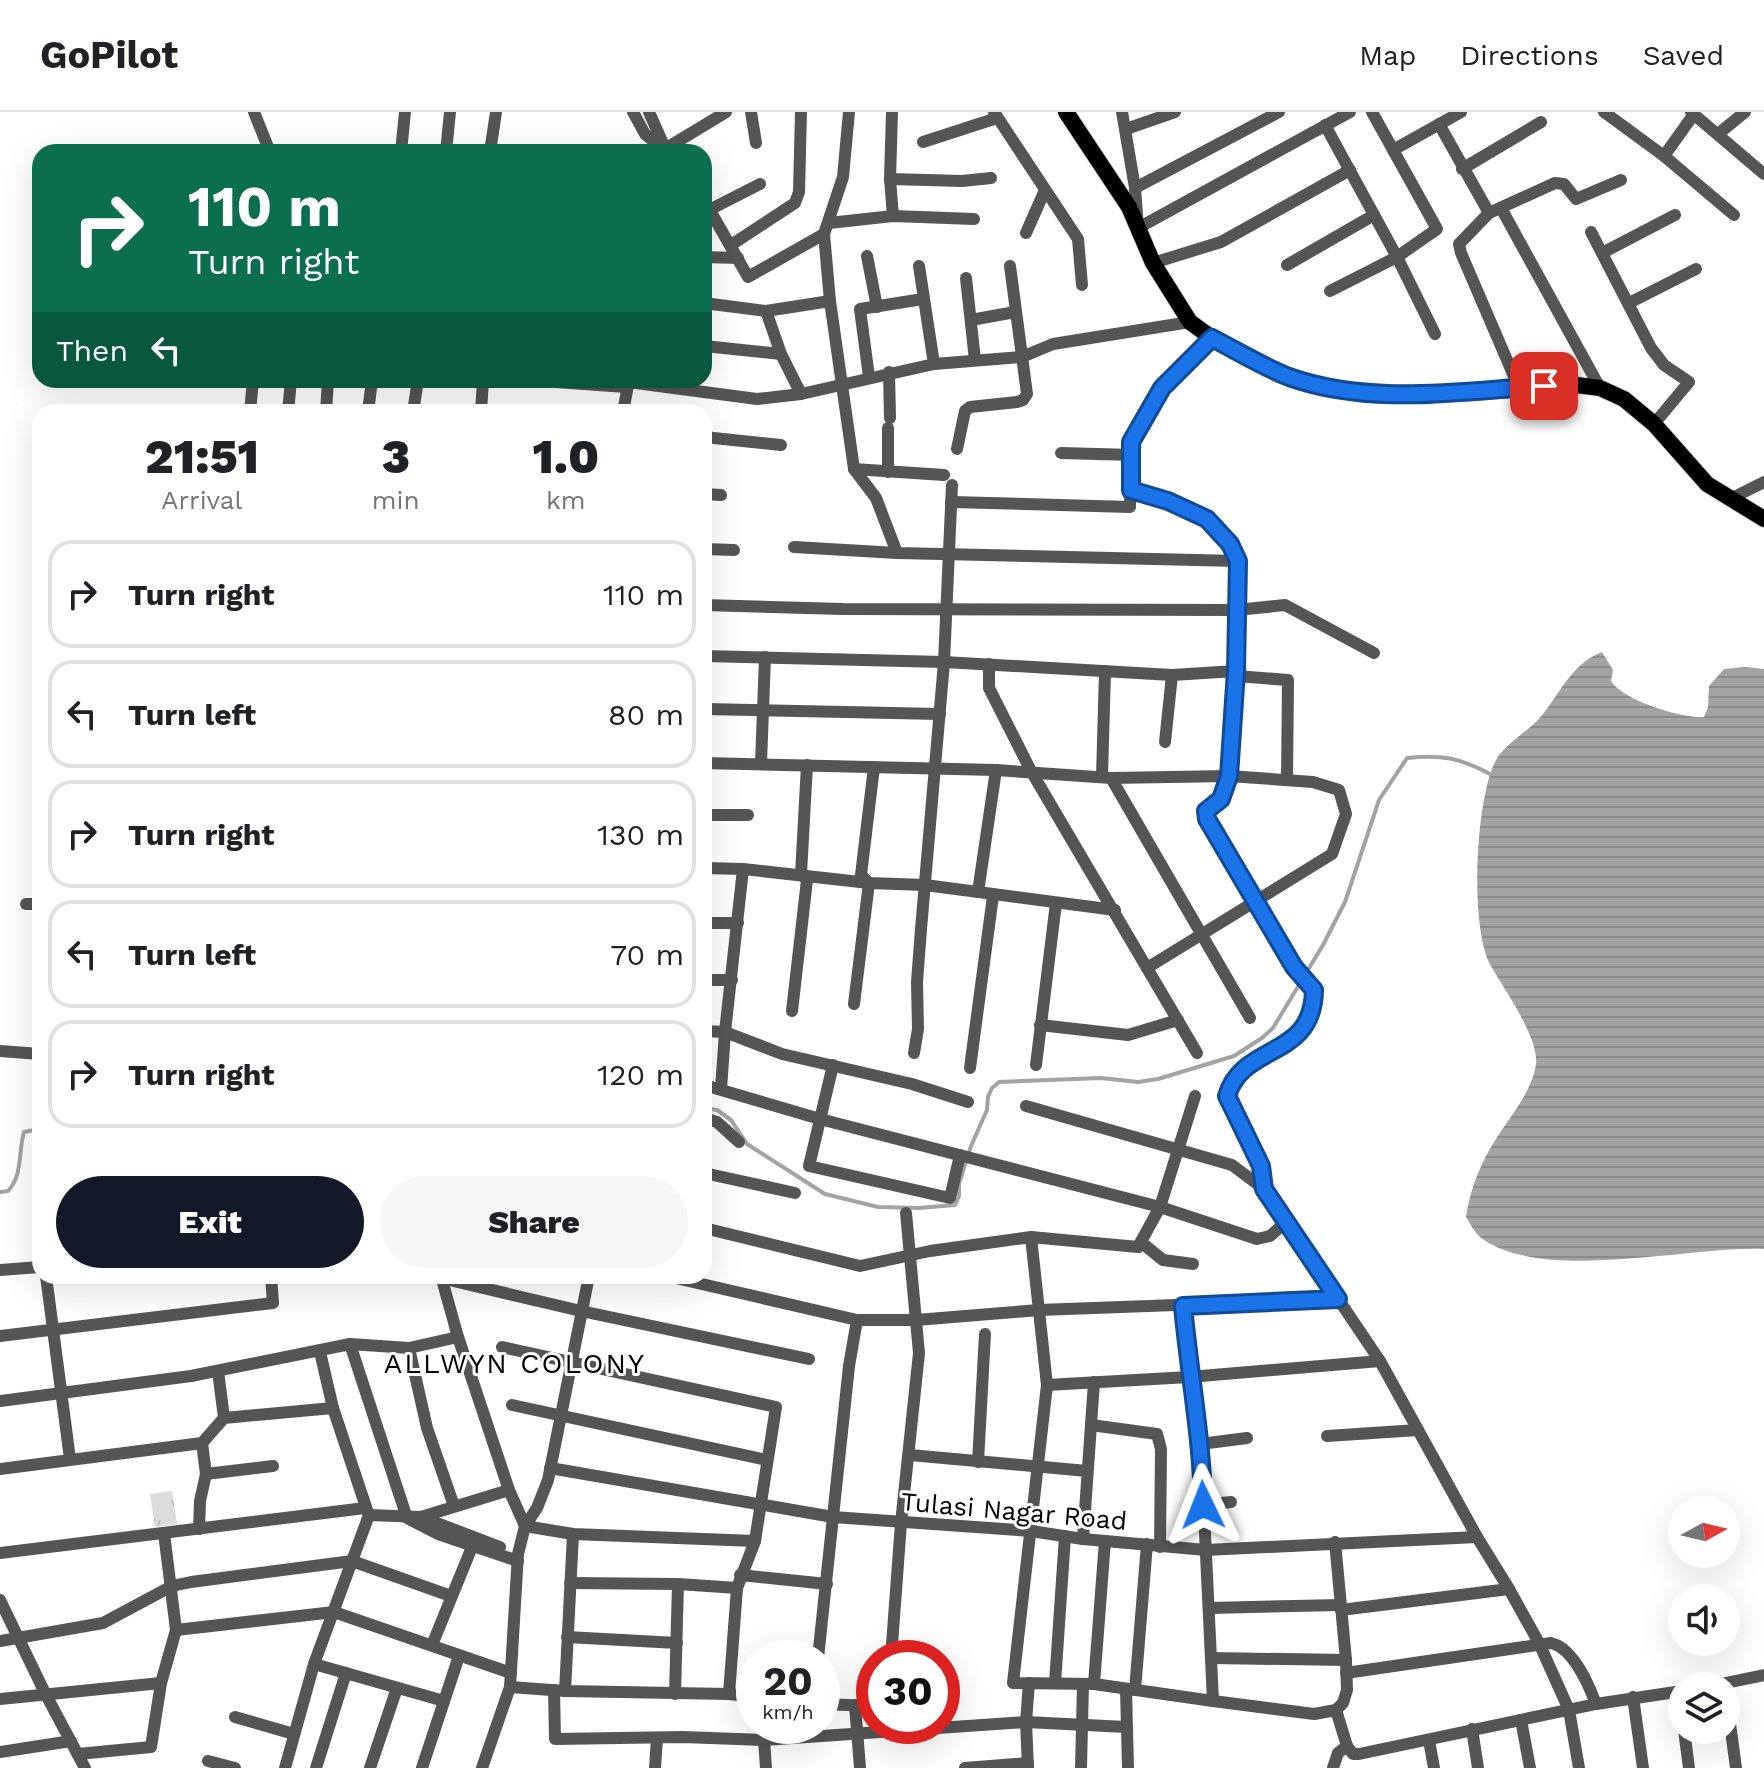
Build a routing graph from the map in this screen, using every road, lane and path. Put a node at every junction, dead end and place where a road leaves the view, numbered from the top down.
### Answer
1 (254, 112) edge
2 (405, 112) edge
3 (450, 112) edge
4 (496, 112) edge
5 (633, 112) edge
6 (649, 112) edge
7 (726, 112) edge
8 (751, 112) edge
9 (801, 112) edge
10 (849, 112) edge
11 (892, 112) edge
12 (1066, 112) edge
13 (1122, 112) edge
14 (1175, 112) edge
15 (1279, 112) edge
16 (1350, 112) edge
17 (1372, 112) edge
18 (1461, 112) edge
19 (1604, 112) edge
20 (1745, 112) edge
21 (1693, 113) edge
22 (996, 115) edge
23 (711, 116) edge
24 (1076, 119) edge
25 (1541, 122) dead end
26 (1439, 124) junction
27 (1325, 125) junction
28 (1126, 129) junction
29 (1718, 134) junction
30 (923, 142) dead end
31 (756, 143) dead end
32 (267, 144) edge
33 (402, 144) edge
34 (447, 144) edge
35 (491, 144) edge
36 (657, 144) edge
37 (663, 144) edge
38 (675, 144) edge
39 (1393, 150) junction
40 (1664, 156) junction
41 (1462, 169) junction
42 (1350, 170) junction
43 (1764, 174) edge
44 (991, 178) dead end
45 (890, 179) junction
46 (1621, 180) dead end
47 (760, 184) dead end
48 (1135, 188) junction
49 (1045, 190) junction
50 (712, 203) edge
51 (1495, 210) junction
52 (712, 212) edge
53 (1374, 215) junction
54 (1675, 215) dead end
55 (1734, 215) dead end
56 (893, 216) junction
57 (974, 219) dead end
58 (826, 228) junction
59 (1138, 228) junction
60 (1591, 232) dead end
61 (1026, 233) dead end
62 (731, 245) junction
63 (1602, 253) junction
64 (867, 256) dead end
65 (712, 257) edge
66 (1397, 257) junction
67 (738, 258) junction
68 (1153, 263) junction
69 (1287, 265) dead end
70 (919, 266) dead end
71 (1010, 266) dead end
72 (1696, 269) dead end
73 (966, 278) dead end
74 (1082, 285) dead end
75 (1330, 291) dead end
76 (923, 299) junction
77 (830, 301) junction
78 (1629, 303) junction
79 (712, 304) edge
80 (877, 307) junction
81 (766, 311) junction
82 (1015, 312) junction
83 (971, 320) junction
84 (1190, 322) junction
85 (1435, 334) dead end
86 (1212, 338) junction
87 (712, 347) edge
88 (781, 354) junction
89 (1022, 357) junction
90 (975, 360) junction
91 (934, 364) junction
92 (889, 372) junction
93 (869, 377) junction
94 (841, 386) junction
95 (668, 388) edge
96 (1519, 388) junction
97 (1600, 388) junction
98 (801, 394) junction
99 (1654, 424) junction
100 (712, 438) edge
101 (781, 445) dead end
102 (957, 449) dead end
103 (1061, 453) dead end
104 (1133, 455) junction
105 (854, 469) junction
106 (888, 472) junction
107 (1764, 482) edge
108 (1131, 490) junction
109 (712, 494) edge
110 (721, 495) dead end
111 (1730, 499) junction
112 (951, 502) junction
113 (1764, 519) edge
114 (794, 547) dead end
115 (712, 549) edge
116 (734, 550) dead end
117 (897, 553) junction
118 (949, 554) junction
119 (1238, 561) junction
120 (712, 605) edge
121 (944, 609) junction
122 (1237, 610) junction
123 (1374, 653) dead end
124 (712, 656) edge
125 (765, 657) junction
126 (944, 662) junction
127 (989, 664) junction
128 (1105, 671) junction
129 (1236, 674) junction
130 (1172, 675) junction
131 (712, 709) edge
132 (763, 712) junction
133 (940, 714) junction
134 (1165, 742) dead end
135 (712, 763) edge
136 (761, 763) junction
137 (807, 765) junction
138 (874, 767) junction
139 (936, 768) junction
140 (996, 770) junction
141 (1031, 771) junction
142 (1229, 776) junction
143 (1107, 778) junction
144 (1287, 780) junction
145 (712, 815) edge
146 (748, 815) dead end
147 (712, 868) edge
148 (743, 869) junction
149 (801, 874) junction
150 (869, 883) junction
151 (925, 885) junction
152 (978, 892) junction
153 (993, 896) junction
154 (1056, 903) junction
155 (1255, 903) junction
156 (26, 904) dead end
157 (32, 904) edge
158 (1115, 910) junction
159 (712, 923) edge
160 (738, 923) junction
161 (1202, 934) junction
162 (1147, 968) junction
163 (712, 980) edge
164 (732, 980) junction
165 (854, 1004) dead end
166 (792, 1011) dead end
167 (1250, 1018) dead end
168 (1178, 1020) junction
169 (1040, 1025) junction
170 (712, 1031) edge
171 (725, 1032) junction
172 (0, 1051) edge
173 (32, 1053) edge
174 (914, 1053) dead end
175 (1197, 1053) dead end
176 (833, 1065) junction
177 (1036, 1065) dead end
178 (970, 1068) dead end
179 (712, 1087) edge
180 (721, 1089) junction
181 (1195, 1096) dead end
182 (968, 1102) dead end
183 (1026, 1106) dead end
184 (820, 1119) junction
185 (712, 1120) edge
186 (739, 1142) dead end
187 (1178, 1150) junction
188 (965, 1156) junction
189 (712, 1175) edge
190 (1264, 1189) junction
191 (795, 1193) dead end
192 (1160, 1207) junction
193 (906, 1213) dead end
194 (1286, 1222) junction
195 (712, 1230) edge
196 (1031, 1237) junction
197 (1142, 1243) junction
198 (910, 1256) junction
199 (1193, 1264) dead end
200 (32, 1268) edge
201 (0, 1270) edge
202 (47, 1284) edge
203 (277, 1284) edge
204 (443, 1284) edge
205 (470, 1284) edge
206 (587, 1284) edge
207 (702, 1284) edge
208 (1338, 1299) junction
209 (1183, 1306) junction
210 (1039, 1310) junction
211 (581, 1311) junction
212 (857, 1320) junction
213 (916, 1320) junction
214 (52, 1328) junction
215 (985, 1334) dead end
216 (0, 1336) edge
217 (458, 1337) junction
218 (350, 1344) junction
219 (502, 1347) dead end
220 (409, 1348) junction
221 (320, 1352) junction
222 (809, 1359) dead end
223 (1380, 1361) junction
224 (572, 1363) junction
225 (218, 1371) junction
226 (1189, 1377) junction
227 (1094, 1382) junction
228 (1047, 1385) junction
229 (60, 1392) junction
230 (0, 1401) edge
231 (512, 1405) dead end
232 (333, 1408) junction
233 (561, 1413) junction
234 (224, 1418) junction
235 (1091, 1425) junction
236 (1418, 1430) junction
237 (1327, 1436) dead end
238 (1247, 1438) dead end
239 (202, 1443) junction
240 (1200, 1444) junction
241 (910, 1455) junction
242 (70, 1459) junction
243 (767, 1460) junction
244 (978, 1462) junction
245 (273, 1466) dead end
246 (1038, 1467) junction
247 (550, 1468) junction
248 (0, 1469) edge
249 (1087, 1471) junction
250 (206, 1474) junction
251 (509, 1490) junction
252 (1231, 1502) dead end
253 (760, 1504) junction
254 (1203, 1505) junction
255 (454, 1506) junction
256 (367, 1512) junction
257 (421, 1517) junction
258 (833, 1517) junction
259 (407, 1518) junction
260 (901, 1523) junction
261 (525, 1526) junction
262 (199, 1529) junction
263 (1031, 1531) junction
264 (164, 1533) junction
265 (573, 1534) junction
266 (1065, 1536) junction
267 (1477, 1537) junction
268 (1083, 1539) junction
269 (755, 1541) junction
270 (1105, 1541) junction
271 (1335, 1542) junction
272 (1153, 1546) junction
273 (472, 1547) junction
274 (1206, 1550) junction
275 (0, 1553) edge
276 (518, 1558) junction
277 (352, 1561) junction
278 (739, 1582) junction
279 (570, 1583) junction
280 (678, 1584) junction
281 (827, 1584) junction
282 (172, 1586) junction
283 (1509, 1589) junction
284 (451, 1596) junction
285 (0, 1600) edge
286 (1209, 1608) junction
287 (1340, 1608) junction
288 (334, 1612) junction
289 (176, 1630) junction
290 (567, 1637) junction
291 (19, 1638) junction
292 (820, 1640) edge
293 (892, 1640) edge
294 (0, 1641) edge
295 (677, 1643) junction
296 (1539, 1643) junction
297 (432, 1645) junction
298 (459, 1656) junction
299 (1211, 1658) junction
300 (314, 1664) junction
301 (1346, 1667) junction
302 (346, 1673) junction
303 (1764, 1675) edge
304 (511, 1680) junction
305 (1740, 1682) edge
306 (161, 1683) junction
307 (1029, 1683) junction
308 (1055, 1683) junction
309 (1088, 1684) junction
310 (397, 1688) junction
311 (1130, 1689) junction
312 (559, 1691) junction
313 (1668, 1693) edge
314 (675, 1694) junction
315 (729, 1694) junction
316 (46, 1695) junction
317 (736, 1695) edge
318 (1633, 1697) junction
319 (0, 1699) edge
320 (444, 1701) junction
321 (1213, 1701) junction
322 (1596, 1704) junction
323 (840, 1705) edge
324 (855, 1705) joint
325 (1336, 1710) junction
326 (1569, 1710) junction
327 (856, 1715) edge
328 (235, 1717) dead end
329 (1521, 1720) junction
330 (1026, 1722) junction
331 (1081, 1726) junction
332 (960, 1727) edge
333 (1126, 1727) junction
334 (1472, 1729) junction
335 (294, 1734) junction
336 (657, 1738) junction
337 (736, 1739) edge
338 (1429, 1740) junction
339 (71, 1741) junction
340 (764, 1744) edge
341 (859, 1744) edge
342 (1686, 1744) edge
343 (1732, 1744) edge
344 (1347, 1746) junction
345 (0, 1752) edge
346 (78, 1754) junction
347 (208, 1761) dead end
348 (1028, 1766) edge
349 (85, 1768) edge
350 (235, 1768) edge
351 (285, 1768) edge
352 (316, 1768) edge
353 (370, 1768) edge
354 (422, 1768) edge
355 (482, 1768) edge
356 (655, 1768) edge
357 (766, 1768) edge
358 (860, 1768) edge
359 (965, 1768) edge
360 (1081, 1768) edge
361 (1128, 1768) edge
362 (1333, 1768) edge
363 (1434, 1768) edge
364 (1478, 1768) edge
365 (1530, 1768) edge
366 (1579, 1768) edge
367 (1643, 1768) edge
368 (1689, 1768) edge
369 (1736, 1768) edge

1 - 32 street
2 - 33 street
3 - 34 street
4 - 35 street
5 - 36 street
6 - 37 street
7 - 23 street
8 - 31 street
9 - 62 street
10 - 58 street
11 - 45 street
12 - 24 main road
13 - 28 street
14 - 28 street
15 - 48 street
16 - 27 street
17 - 39 street
18 - 26 street
19 - 40 street
20 - 29 street
21 - 29 street
21 - 40 street
22 - 30 street
22 - 49 street
23 - 38 street
24 - 59 main road
25 - 41 street
26 - 39 street
26 - 41 street
27 - 42 street
27 - 59 street
28 - 48 street
29 - 43 street
39 - 66 street
40 - 55 street
41 - 51 street
42 - 53 street
42 - 68 street
44 - 45 street
45 - 56 street
46 - 51 street
47 - 50 street
48 - 59 street
49 - 61 street
49 - 74 street
51 - 96 street
51 - 97 street
52 - 62 street
53 - 66 street
53 - 69 street
54 - 63 street
56 - 57 street
56 - 58 street
58 - 67 street
58 - 77 street
59 - 68 main road
60 - 63 street
62 - 67 street
63 - 78 street
64 - 80 street
65 - 67 street
66 - 75 street
66 - 85 street
68 - 84 main road
70 - 76 street
71 - 82 street
72 - 78 street
73 - 83 street
76 - 80 street
76 - 91 street
77 - 81 street
77 - 94 street
78 - 99 street
79 - 81 street
80 - 93 street
81 - 88 street
82 - 83 street
82 - 89 street
83 - 90 street
84 - 86 main road
84 - 89 street
86 - 96 main road
86 - 104 street
87 - 88 street
88 - 98 street
89 - 90 street
89 - 102 street
90 - 91 street
91 - 92 street
92 - 93 street
92 - 106 street
93 - 94 street
94 - 98 street
94 - 105 street
95 - 98 street
96 - 97 main road
97 - 99 main road
99 - 111 main road
100 - 101 street
103 - 104 street
104 - 108 street
105 - 106 street
105 - 117 street
106 - 112 street
107 - 111 street
108 - 112 street
108 - 119 street
109 - 110 street
111 - 113 main road
112 - 118 street
114 - 117 street
115 - 116 street
117 - 118 street
118 - 119 street
118 - 121 street
119 - 122 street
120 - 121 street
121 - 122 street
121 - 126 street
122 - 123 street
122 - 129 street
124 - 125 street
125 - 126 street
125 - 132 street
126 - 127 street
126 - 133 street
127 - 128 street
127 - 141 street
128 - 130 street
128 - 143 street
129 - 130 street
129 - 142 street
129 - 144 street
130 - 134 street
131 - 132 street
132 - 133 street
132 - 136 street
133 - 139 street
135 - 136 street
136 - 137 street
137 - 138 street
137 - 149 street
138 - 139 street
138 - 150 street
139 - 140 street
139 - 151 street
140 - 141 street
140 - 152 street
141 - 143 street
141 - 158 street
142 - 143 street
142 - 144 street
142 - 155 street
143 - 161 street
144 - 155 street
145 - 146 street
147 - 148 street
148 - 149 street
148 - 160 street
149 - 150 street
149 - 166 street
150 - 151 street
150 - 165 street
151 - 152 street
151 - 174 street
152 - 153 street
153 - 154 street
153 - 178 street
154 - 158 street
154 - 169 street
155 - 161 street
155 - 190 street
156 - 157 street
158 - 162 street
159 - 160 street
160 - 164 street
161 - 162 street
161 - 167 street
162 - 168 street
163 - 164 street
164 - 171 street
168 - 169 street
168 - 175 street
169 - 177 street
170 - 171 street
171 - 176 street
171 - 180 street
172 - 173 street
176 - 182 street
176 - 184 street
179 - 180 street
180 - 184 street
181 - 187 street
183 - 187 street
184 - 188 street
184 - 188 street
185 - 186 street
187 - 190 street
187 - 192 street
188 - 192 street
189 - 191 street
190 - 194 street
192 - 194 street
192 - 197 street
193 - 198 street
194 - 208 street
195 - 198 street
196 - 197 street
196 - 198 street
196 - 210 street
197 - 199 street
198 - 213 street
200 - 201 street
202 - 214 street
203 - 214 street
204 - 217 street
205 - 211 street
206 - 211 street
207 - 212 street
208 - 209 street
208 - 223 street
209 - 210 street
209 - 226 street
210 - 213 street
210 - 228 street
211 - 222 street
211 - 224 street
212 - 213 street
212 - 258 street
213 - 241 street
214 - 216 street
214 - 229 street
215 - 244 street
217 - 220 street
217 - 251 street
218 - 220 street
218 - 221 street
218 - 259 street
219 - 224 street
220 - 255 street
221 - 225 street
221 - 232 street
223 - 226 street
223 - 236 street
224 - 233 street
224 - 243 street
225 - 229 street
225 - 234 street
226 - 227 street
226 - 240 street
227 - 228 street
227 - 235 street
228 - 246 street
229 - 230 street
229 - 242 street
231 - 233 street
232 - 234 street
232 - 256 street
233 - 243 street
233 - 247 street
234 - 239 street
235 - 249 street
235 - 272 street
236 - 237 street
236 - 267 street
238 - 240 street
239 - 242 street
239 - 250 street
240 - 254 street
241 - 244 street
241 - 260 street
242 - 248 street
243 - 253 street
244 - 246 street
245 - 250 street
246 - 249 street
246 - 263 street
247 - 253 street, Tulasi Nagar Road
247 - 261 street
249 - 268 street
250 - 262 street
251 - 255 street
251 - 261 street
252 - 254 street
253 - 258 street, Tulasi Nagar Road
253 - 269 street
254 - 274 street
255 - 257 street
256 - 259 street
256 - 262 street
256 - 277 street
257 - 259 street
257 - 276 street
258 - 260 street, Tulasi Nagar Road
258 - 281 street
259 - 273 street
260 - 263 street, Tulasi Nagar Road
260 - 293 street
261 - 265 street
261 - 276 street
262 - 264 street
263 - 266 street, Tulasi Nagar Road
263 - 307 street
264 - 275 street
264 - 282 street
265 - 269 street
265 - 279 street
266 - 268 street, Tulasi Nagar Road
266 - 308 street
267 - 271 street, Tulasi Nagar Road
267 - 283 street
268 - 270 street, Tulasi Nagar Road
269 - 278 street
270 - 272 street, Tulasi Nagar Road
270 - 309 street
271 - 274 street, Tulasi Nagar Road
271 - 287 street
272 - 274 street, Tulasi Nagar Road
272 - 311 street
273 - 276 street
273 - 284 street
274 - 286 street
276 - 304 street
277 - 282 street
277 - 284 street
277 - 288 street
278 - 280 street
278 - 281 street
278 - 315 street
279 - 280 street
279 - 290 street
280 - 295 street
281 - 292 street
282 - 289 street
282 - 291 street
283 - 287 street
283 - 296 street
284 - 297 street
285 - 291 street
286 - 287 street
286 - 299 street
287 - 301 street
288 - 289 street
288 - 297 street
288 - 300 street
289 - 306 street
290 - 295 street
290 - 312 street
291 - 294 street
291 - 316 street
295 - 314 street
296 - 301 street
296 - 322 street
296 - 326 street
297 - 298 street
298 - 304 street
298 - 320 street
299 - 301 street
299 - 321 street
300 - 302 street
300 - 335 street
301 - 325 street
302 - 310 street
302 - 352 street
303 - 305 street
304 - 312 street
304 - 355 street
306 - 316 street
306 - 346 street
307 - 308 street
307 - 330 street
308 - 309 street
309 - 311 street
309 - 331 street
310 - 320 street
310 - 353 street
311 - 321 street
311 - 333 street
312 - 314 street
312 - 336 street
313 - 318 street
314 - 315 street
315 - 317 street
316 - 319 street
316 - 339 street
318 - 322 street
318 - 367 street
320 - 354 street
321 - 325 street
322 - 326 street
323 - 324 street
324 - 327 street
325 - 344 street
326 - 329 street
326 - 366 street
328 - 335 street
329 - 334 street
329 - 365 street
330 - 331 street
330 - 332 street
330 - 348 street
331 - 333 street
331 - 360 street
333 - 361 street
334 - 338 street
334 - 364 street
335 - 351 street
336 - 337 street
336 - 356 street
338 - 344 street
338 - 363 street
339 - 345 street
339 - 346 street
340 - 357 street
341 - 358 street
342 - 368 street
343 - 369 street
344 - 362 street
346 - 349 street
347 - 350 street
348 - 359 street

